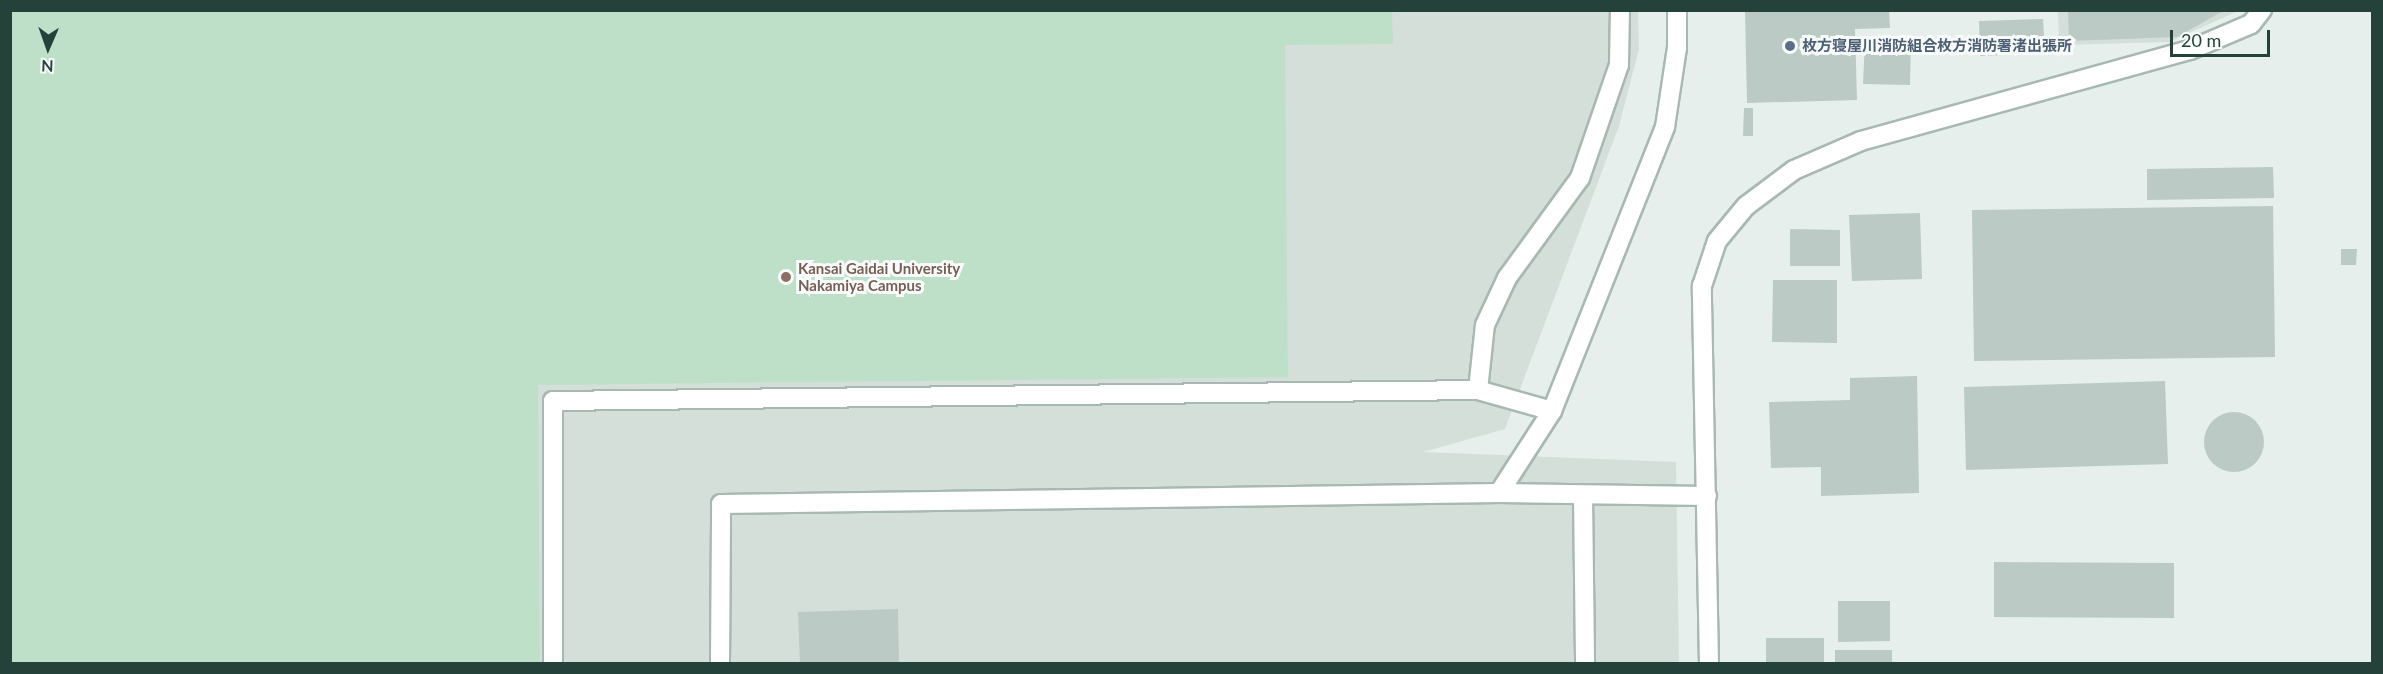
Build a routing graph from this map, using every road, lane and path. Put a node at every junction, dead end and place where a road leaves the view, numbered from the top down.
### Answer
1 (1620, 10) edge
2 (1677, 10) edge
3 (2262, 10) edge
4 (1478, 390) junction
5 (1552, 411) junction
6 (1499, 493) junction
7 (1583, 495) junction
8 (1707, 496) junction
9 (553, 663) edge
10 (720, 663) edge
11 (1585, 663) edge
12 (1709, 663) edge

1 - 4 street
2 - 5 street
3 - 8 street
4 - 5 street
4 - 9 street
5 - 6 street
6 - 7 street
6 - 10 street
7 - 8 street
7 - 11 street
8 - 12 street

